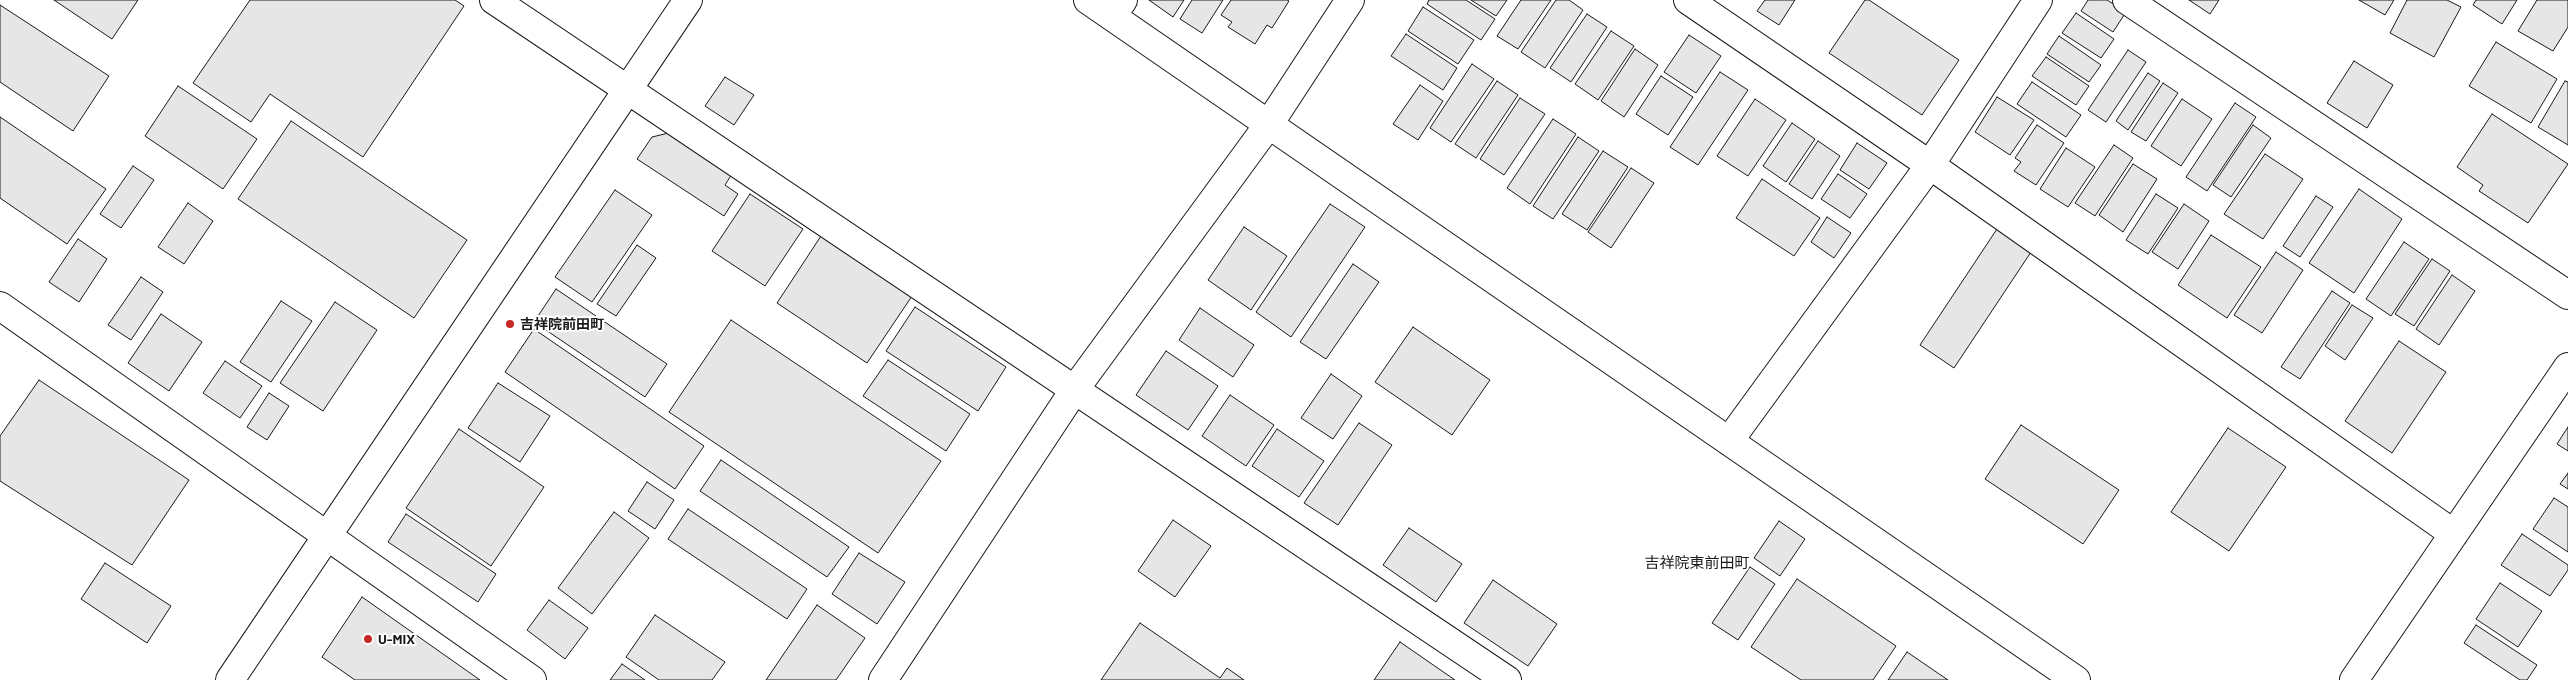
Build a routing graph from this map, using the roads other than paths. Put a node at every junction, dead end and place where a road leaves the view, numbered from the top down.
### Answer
1 (494, 0) edge
2 (688, 0) edge
3 (1088, 0) edge
4 (1350, 0) edge
5 (1688, 0) edge
6 (2038, 0) edge
7 (2127, 0) edge
8 (1118, 8) edge
9 (627, 91) junction
10 (1269, 124) junction
11 (1930, 165) junction
12 (2568, 295) edge
13 (0, 306) edge
14 (2568, 367) edge
15 (1075, 389) junction
16 (1729, 441) junction
17 (2454, 534) junction
18 (326, 537) junction
19 (230, 680) edge
20 (532, 680) edge
21 (882, 680) edge
22 (1507, 680) edge
23 (2076, 680) edge
24 (2354, 680) edge

1 - 9 street
2 - 9 street
3 - 8 street
4 - 10 street
5 - 11 street
6 - 11 street
7 - 12 street
8 - 10 street
9 - 15 street
9 - 18 street
10 - 15 street
10 - 16 street
11 - 16 street
11 - 17 street
13 - 18 street
14 - 17 street
15 - 21 street
15 - 22 street
16 - 23 street
17 - 24 street
18 - 19 street
18 - 20 street

